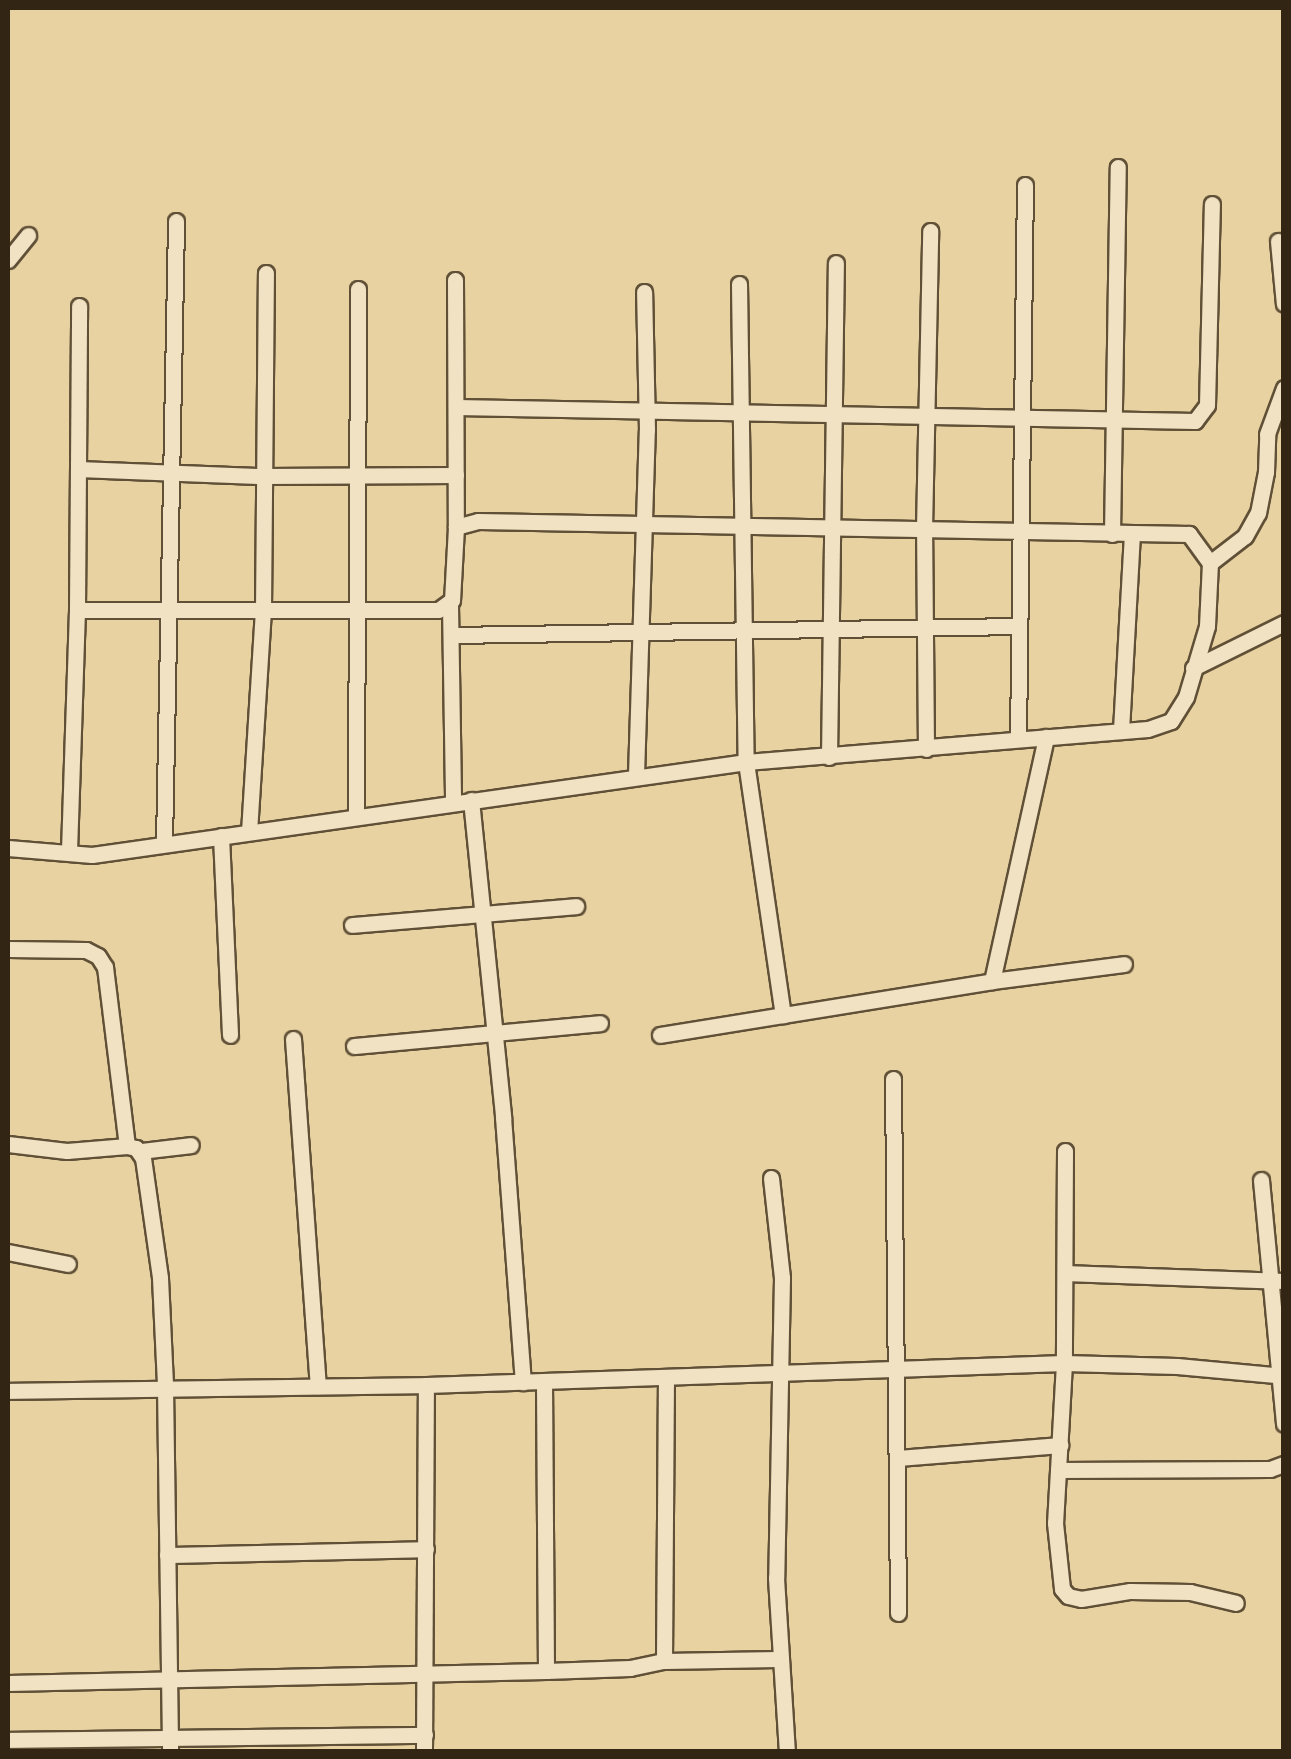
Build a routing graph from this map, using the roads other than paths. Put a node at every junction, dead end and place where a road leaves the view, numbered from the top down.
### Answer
1 (1118, 167) dead end
2 (1025, 186) dead end
3 (1212, 204) dead end
4 (176, 221) dead end
5 (930, 230) dead end
6 (28, 235) dead end
7 (1278, 241) dead end
8 (8, 260) edge
9 (836, 263) dead end
10 (266, 273) dead end
11 (455, 280) dead end
12 (738, 284) dead end
13 (358, 289) dead end
14 (644, 292) dead end
15 (1284, 304) edge
16 (79, 306) dead end
17 (1284, 388) edge
18 (456, 407) junction
19 (645, 410) junction
20 (744, 414) junction
21 (835, 416) junction
22 (928, 419) junction
23 (1024, 421) junction
24 (1116, 423) junction
25 (78, 468) junction
26 (170, 470) junction
27 (358, 475) junction
28 (456, 475) junction
29 (264, 476) junction
30 (740, 524) junction
31 (456, 526) junction
32 (643, 526) junction
33 (832, 526) junction
34 (924, 528) junction
35 (1020, 530) junction
36 (1112, 534) junction
37 (1132, 535) junction
38 (1210, 563) junction
39 (450, 605) junction
40 (171, 608) junction
41 (78, 610) junction
42 (262, 610) junction
43 (356, 612) junction
44 (1284, 623) edge
45 (1017, 626) junction
46 (925, 627) junction
47 (834, 628) junction
48 (640, 629) junction
49 (740, 632) junction
50 (452, 635) junction
51 (1193, 668) junction
52 (1120, 730) junction
53 (1046, 737) junction
54 (1018, 740) junction
55 (926, 749) junction
56 (829, 757) junction
57 (746, 762) junction
58 (636, 775) junction
59 (471, 800) junction
60 (453, 802) junction
61 (356, 816) junction
62 (249, 832) junction
63 (221, 836) junction
64 (164, 843) junction
65 (8, 848) edge
66 (68, 852) junction
67 (576, 906) dead end
68 (482, 915) junction
69 (352, 925) dead end
70 (8, 950) edge
71 (1124, 964) dead end
72 (992, 982) junction
73 (783, 1015) junction
74 (600, 1023) dead end
75 (494, 1032) junction
76 (660, 1035) dead end
77 (230, 1036) dead end
78 (294, 1039) dead end
79 (354, 1046) dead end
80 (892, 1079) dead end
81 (8, 1144) edge
82 (190, 1144) dead end
83 (134, 1149) junction
84 (1065, 1150) dead end
85 (771, 1178) dead end
86 (1261, 1180) dead end
87 (8, 1252) edge
88 (68, 1264) dead end
89 (1064, 1273) junction
90 (1277, 1281) edge
91 (1064, 1362) junction
92 (898, 1369) junction
93 (780, 1374) junction
94 (1282, 1376) edge
95 (666, 1378) junction
96 (523, 1382) junction
97 (544, 1382) junction
98 (165, 1386) junction
99 (318, 1386) junction
100 (426, 1386) junction
101 (8, 1391) edge
102 (1284, 1424) edge
103 (1060, 1444) junction
104 (898, 1458) junction
105 (1284, 1464) edge
106 (1058, 1470) junction
107 (426, 1549) junction
108 (167, 1555) junction
109 (1236, 1603) dead end
110 (898, 1613) dead end
111 (778, 1659) junction
112 (664, 1660) junction
113 (546, 1671) junction
114 (427, 1672) junction
115 (169, 1680) junction
116 (8, 1683) edge
117 (8, 1740) edge
118 (424, 1743) edge
119 (170, 1746) edge
120 (786, 1752) edge

1 - 24 street
2 - 23 street
3 - 24 street
4 - 26 street
5 - 22 street
6 - 8 street
7 - 15 street
9 - 21 street
10 - 29 street
11 - 18 street
12 - 20 street
13 - 27 street
14 - 19 street
16 - 25 street
17 - 38 street
18 - 19 street
18 - 28 street
19 - 20 street
19 - 32 street
20 - 21 street
20 - 30 street
21 - 22 street
21 - 33 street
22 - 23 street
22 - 34 street
23 - 24 street
23 - 35 street
24 - 36 street
25 - 26 street
25 - 41 street
26 - 29 street
26 - 40 street
27 - 28 street
27 - 29 street
27 - 43 street
28 - 31 street
29 - 42 street
30 - 32 street
30 - 33 street
30 - 49 street
31 - 32 street
31 - 39 street
32 - 48 street
33 - 34 street
33 - 47 street
34 - 35 street
34 - 46 street
35 - 36 street
35 - 45 street
36 - 37 street
37 - 38 street
37 - 52 street
38 - 51 street
39 - 43 street
39 - 50 street
40 - 41 street
40 - 42 street
40 - 64 street
41 - 66 street
42 - 43 street
42 - 62 street
43 - 61 street
44 - 51 street
45 - 46 street
45 - 54 street
46 - 47 street
46 - 55 street
47 - 49 street
47 - 56 street
48 - 49 street
48 - 50 street
48 - 58 street
49 - 57 street
50 - 60 street
51 - 52 street
52 - 53 street
53 - 54 street
53 - 72 street
54 - 55 street
55 - 56 street
56 - 57 street
57 - 58 street
57 - 73 street
58 - 59 street
59 - 60 street
59 - 68 street
60 - 61 street
61 - 62 street
62 - 63 street
63 - 64 street
63 - 77 street
64 - 66 street
65 - 66 street
67 - 68 street
68 - 69 street
68 - 75 street
70 - 83 street
71 - 72 street
72 - 73 street
73 - 76 street
74 - 75 street
75 - 79 street
75 - 96 street
78 - 99 street
80 - 92 street
81 - 83 street
82 - 83 street
83 - 98 street
84 - 89 street
85 - 93 street
86 - 90 street
87 - 88 street
89 - 90 street
89 - 91 street
90 - 94 street
91 - 92 street
91 - 94 street
91 - 103 street
92 - 93 street
92 - 104 street
93 - 95 street
93 - 111 street
94 - 102 street
95 - 97 street
95 - 112 street
96 - 97 street
96 - 100 street
97 - 113 street
98 - 99 street
98 - 101 street
98 - 108 street
99 - 100 street
100 - 107 street
103 - 104 street
103 - 106 street
104 - 110 street
105 - 106 street
106 - 109 street
107 - 108 street
107 - 114 street
108 - 115 street
111 - 112 street
111 - 120 street
112 - 113 street
113 - 114 street
114 - 115 street
114 - 118 street
115 - 116 street
115 - 119 street
117 - 119 street
118 - 119 street

